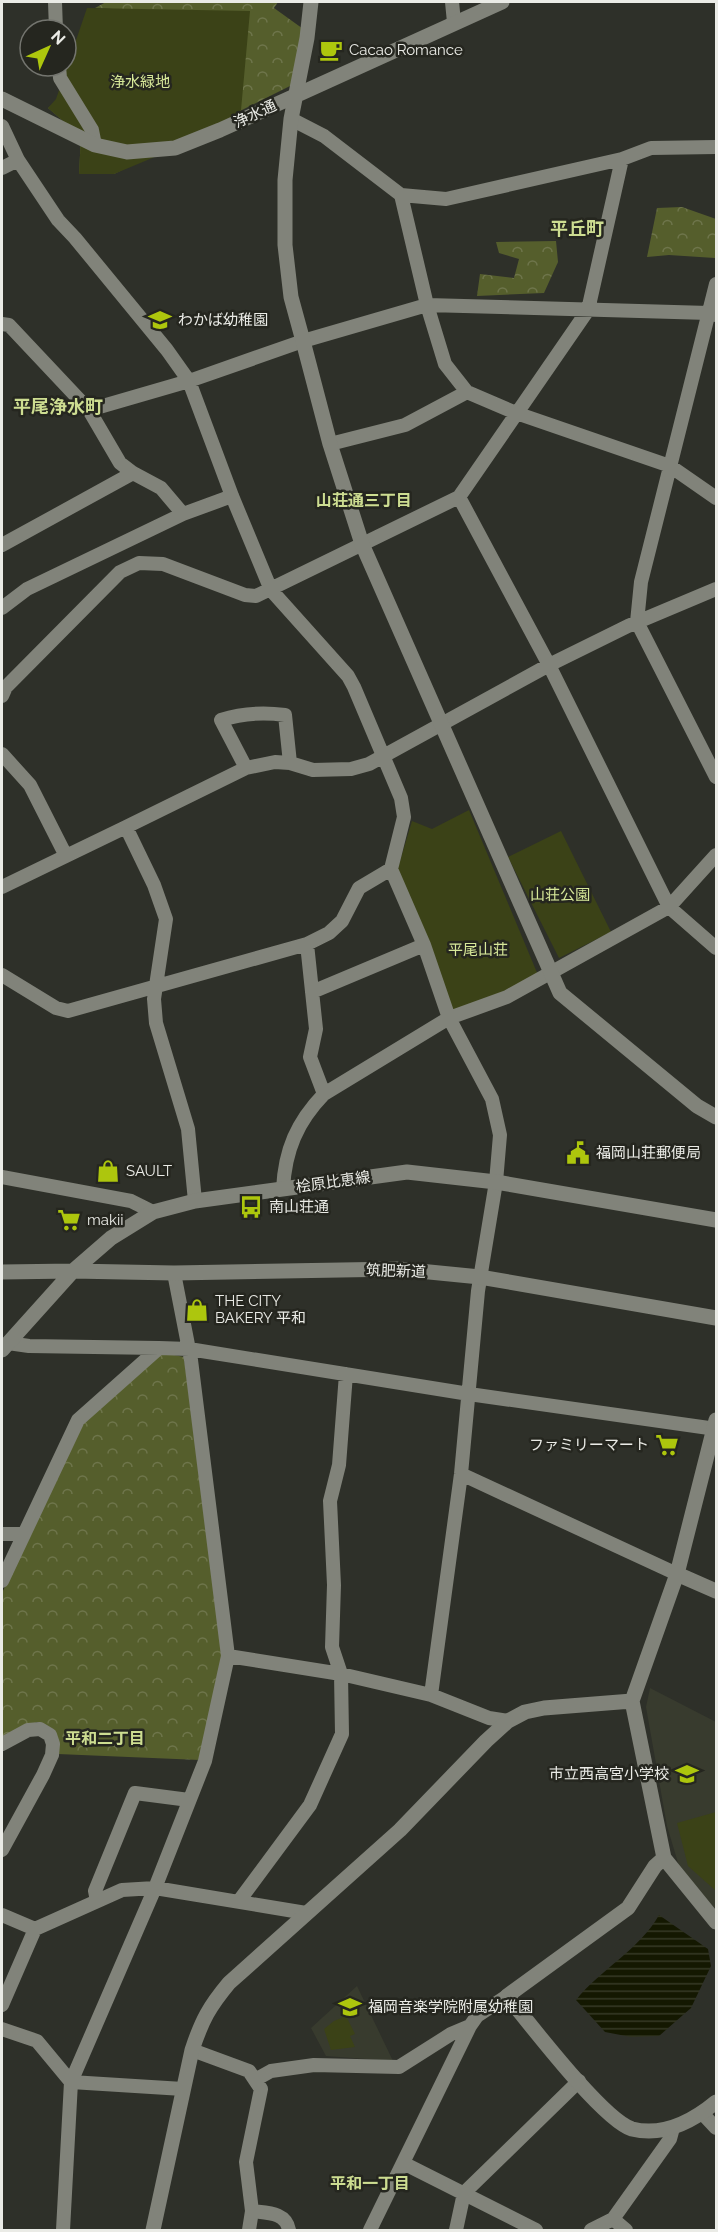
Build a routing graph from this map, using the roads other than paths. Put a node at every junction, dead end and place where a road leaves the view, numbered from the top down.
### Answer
1 (55, 2) edge
2 (312, 2) edge
3 (452, 2) edge
4 (502, 2) edge
5 (56, 18) edge
6 (454, 22) junction
7 (60, 78) edge
8 (295, 95) junction
9 (2, 99) edge
10 (291, 119) junction
11 (2, 126) edge
12 (95, 145) junction
13 (717, 147) edge
14 (622, 159) junction
15 (18, 160) junction
16 (2, 168) edge
17 (401, 195) junction
18 (717, 284) edge
19 (427, 305) junction
20 (588, 310) junction
21 (713, 314) edge
22 (2, 324) edge
23 (303, 341) junction
24 (189, 381) junction
25 (467, 392) junction
26 (89, 410) junction
27 (516, 413) junction
28 (330, 444) junction
29 (670, 465) junction
30 (133, 473) junction
31 (232, 496) junction
32 (459, 497) junction
33 (717, 498) edge
34 (183, 514) junction
35 (362, 544) junction
36 (2, 545) edge
37 (717, 589) edge
38 (271, 590) junction
39 (2, 608) edge
40 (637, 622) junction
41 (549, 665) junction
42 (2, 696) edge
43 (442, 725) junction
44 (2, 754) edge
45 (384, 757) junction
46 (290, 763) junction
47 (246, 768) junction
48 (717, 777) edge
49 (126, 827) junction
50 (717, 855) edge
51 (66, 856) junction
52 (391, 869) junction
53 (2, 887) edge
54 (669, 907) junction
55 (307, 944) junction
56 (424, 945) junction
57 (717, 948) edge
58 (549, 973) junction
59 (2, 975) edge
60 (156, 988) junction
61 (312, 992) junction
62 (448, 1018) junction
63 (324, 1094) junction
64 (717, 1117) edge
65 (2, 1177) edge
66 (496, 1182) junction
67 (283, 1189) junction
68 (195, 1201) junction
69 (153, 1212) junction
70 (717, 1220) edge
71 (73, 1271) junction
72 (2, 1272) edge
73 (174, 1273) junction
74 (480, 1277) junction
75 (717, 1318) edge
76 (5, 1346) edge
77 (159, 1348) junction
78 (189, 1349) junction
79 (346, 1374) junction
80 (469, 1394) junction
81 (716, 1426) edge
82 (461, 1474) junction
83 (2, 1534) edge
84 (24, 1534) junction
85 (677, 1574) junction
86 (2, 1581) edge
87 (717, 1591) edge
88 (228, 1656) junction
89 (341, 1674) junction
90 (431, 1695) junction
91 (632, 1701) junction
92 (508, 1721) junction
93 (2, 1744) edge
94 (189, 1800) junction
95 (2, 1850) edge
96 (664, 1858) junction
97 (155, 1888) junction
98 (97, 1901) junction
99 (239, 1901) junction
100 (306, 1913) junction
101 (2, 1915) edge
102 (717, 1922) edge
103 (35, 1929) junction
104 (507, 1996) junction
105 (2, 2005) edge
106 (470, 2026) junction
107 (2, 2029) edge
108 (192, 2050) junction
109 (255, 2080) junction
110 (579, 2081) junction
111 (71, 2082) junction
112 (183, 2089) junction
113 (717, 2102) edge
114 (702, 2113) junction
115 (673, 2128) junction
116 (717, 2128) edge
117 (403, 2163) junction
118 (464, 2193) junction
119 (252, 2211) junction
120 (613, 2220) junction
121 (63, 2230) edge
122 (153, 2230) edge
123 (249, 2230) edge
124 (289, 2230) edge
125 (370, 2230) edge
126 (456, 2230) edge
127 (536, 2230) edge
128 (591, 2230) edge
129 (626, 2230) edge

1 - 5 street
2 - 8 street
3 - 6 street
4 - 6 street, 浄水通
6 - 8 street, 浄水通
7 - 12 street
8 - 10 street
8 - 12 street, 浄水通
9 - 12 street, 浄水通
10 - 17 street
10 - 23 street
11 - 15 street
13 - 14 street
14 - 17 street
14 - 20 street
15 - 16 street
15 - 24 street
17 - 19 street
18 - 21 street
19 - 20 street
19 - 23 street
19 - 25 street
20 - 21 street
20 - 27 street
21 - 29 street
22 - 26 street
23 - 24 street
23 - 28 street
24 - 26 street
24 - 31 street
25 - 27 street
25 - 28 street
26 - 30 street
27 - 29 street
27 - 32 street
28 - 35 street
29 - 33 street
29 - 40 street
30 - 34 street
30 - 36 street
31 - 34 street
31 - 38 street
32 - 35 street
32 - 41 street
34 - 39 street
35 - 38 street
35 - 43 street
37 - 40 street
38 - 42 street
38 - 45 street
40 - 41 street
40 - 48 street
41 - 43 street
41 - 54 street
43 - 45 street
43 - 58 street
44 - 51 street
45 - 46 street
45 - 52 street
46 - 47 street
46 - 47 street
47 - 49 street
49 - 51 street
49 - 60 street
50 - 54 street
51 - 53 street
52 - 55 street
52 - 56 street
54 - 57 street
54 - 58 street
55 - 60 street
55 - 61 street
56 - 61 street
56 - 62 street
58 - 62 street
58 - 64 street
59 - 60 street
60 - 68 street
61 - 63 street
62 - 63 street
62 - 66 street
63 - 67 street
65 - 69 street
66 - 67 street, 桧原比恵線
66 - 70 street, 桧原比恵線
66 - 74 street
67 - 68 street, 桧原比恵線
68 - 69 street, 桧原比恵線
69 - 71 street, 桧原比恵線
71 - 72 street, 筑肥新道
71 - 73 street, 筑肥新道
71 - 76 street, 桧原比恵線
73 - 74 street, 筑肥新道
73 - 78 street
74 - 75 street, 筑肥新道
74 - 80 street
76 - 77 street
77 - 78 street
77 - 84 street
78 - 79 street
78 - 88 street
79 - 80 street
79 - 89 street
80 - 81 street
80 - 82 street
81 - 85 street
82 - 85 street
82 - 90 street
83 - 84 street
84 - 86 street
85 - 87 street
85 - 91 street
88 - 89 street
88 - 94 street
89 - 90 street
89 - 99 street
90 - 92 street
91 - 92 street
91 - 96 street
92 - 100 street
93 - 95 street
94 - 97 street
94 - 98 street
96 - 102 street
96 - 104 street
97 - 98 street
97 - 99 street
97 - 111 street
98 - 103 street
99 - 100 street
100 - 108 street
101 - 103 street
103 - 105 street
104 - 106 street
104 - 110 street
106 - 109 street
106 - 117 street
107 - 111 street
108 - 109 street
108 - 112 street
109 - 119 street
110 - 115 street
110 - 118 street
111 - 112 street
111 - 121 street
112 - 122 street
113 - 114 street
114 - 115 street
114 - 116 street
115 - 120 street
117 - 118 street
117 - 125 street
118 - 126 street
118 - 127 street
119 - 123 street
119 - 124 street
120 - 128 street
120 - 129 street

